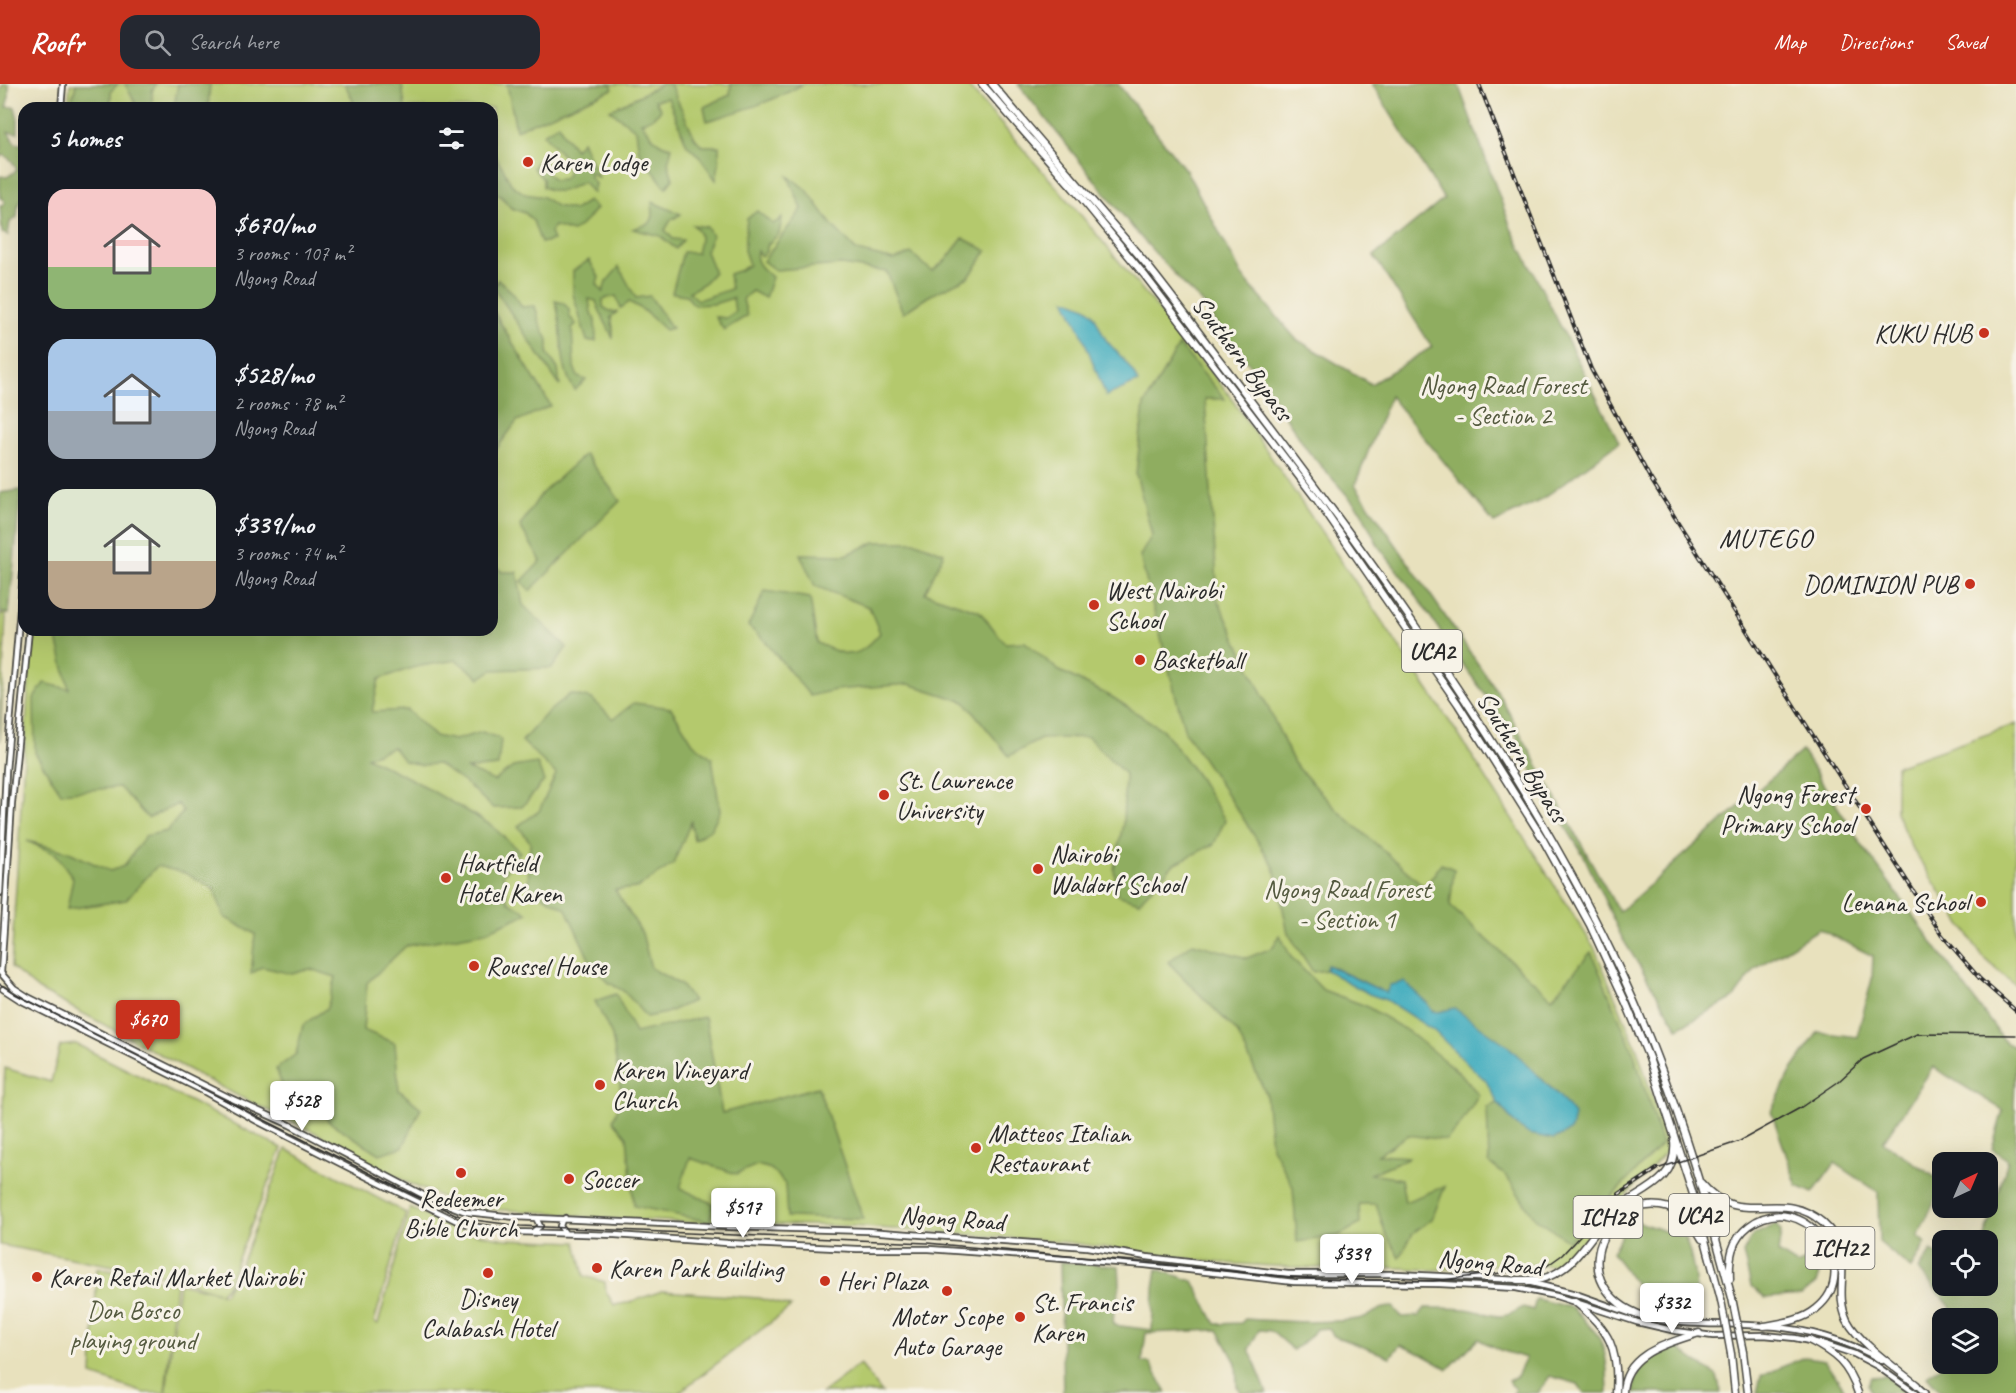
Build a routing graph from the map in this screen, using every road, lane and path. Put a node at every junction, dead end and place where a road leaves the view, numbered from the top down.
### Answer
1 (63, 84) edge
2 (982, 84) edge
3 (992, 84) edge
4 (62, 102) edge
5 (18, 632) edge
6 (28, 636) edge
7 (0, 893) edge
8 (1, 972) edge
9 (7, 981) junction
10 (1, 991) edge
11 (1673, 1132) junction
12 (1699, 1180) junction
13 (531, 1217) junction
14 (565, 1218) junction
15 (532, 1232) junction
16 (567, 1234) junction
17 (1052, 1245) junction
18 (1707, 1247) junction
19 (1054, 1258) junction
20 (1517, 1280) junction
21 (1732, 1298) junction
22 (1575, 1302) junction
23 (1647, 1318) junction
24 (1764, 1326) junction
25 (1699, 1333) junction
26 (1809, 1340) junction
27 (1917, 1385) junction
28 (1616, 1393) edge
29 (1623, 1393) edge
30 (1735, 1393) edge
31 (1748, 1393) edge
32 (1858, 1393) edge
33 (1915, 1393) edge
34 (1925, 1393) edge

1 - 4 main road
2 - 11 highway, Southern Bypass / UCA2
3 - 12 highway, Southern Bypass / UCA2
5 - 7 main road
6 - 8 main road
8 - 9 main road, Ngong Road
9 - 10 main road
9 - 13 main road, Ngong Road
10 - 15 main road, Ngong Road
11 - 18 highway, Southern Bypass / UCA2
11 - 20 highway, ICH28
12 - 21 highway, Southern Bypass / UCA2
12 - 27 highway, ICH22
13 - 14 main road, Ngong Road
13 - 15 main road
14 - 16 main road
14 - 17 main road, Ngong Road
15 - 16 main road, Ngong Road
16 - 19 main road, Ngong Road
17 - 19 main road
17 - 20 main road, Ngong Road
18 - 23 highway
18 - 30 highway, Southern Bypass / UCA2, bridge
19 - 22 main road, Ngong Road
20 - 23 main road, Ngong Road
21 - 24 highway
21 - 31 highway, Southern Bypass / UCA2, bridge
22 - 25 main road, Ngong Road
22 - 28 highway
23 - 24 main road, Ngong Road
24 - 27 main road, Ngong Road
25 - 26 main road, Ngong Road
25 - 29 highway
26 - 32 highway
26 - 33 main road, Ngong Road
27 - 34 main road, Ngong Road

